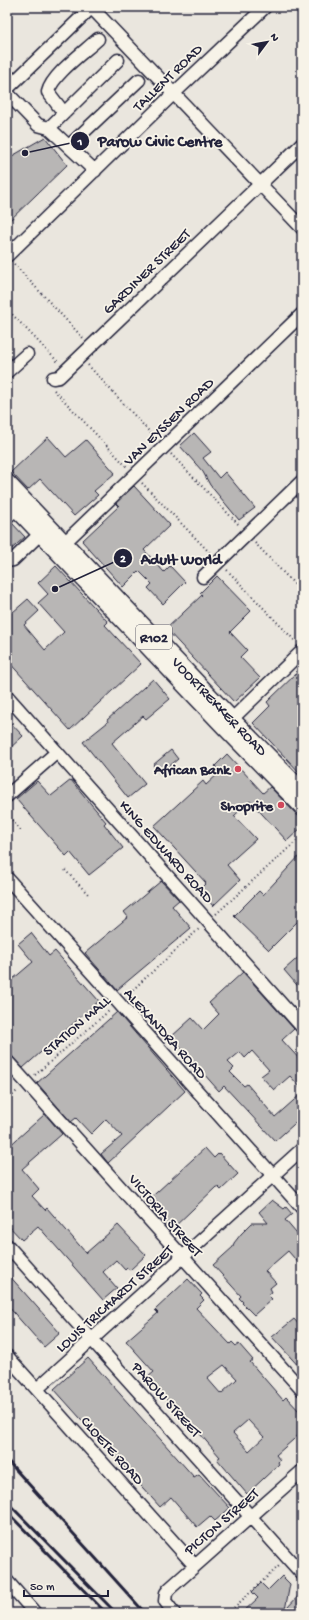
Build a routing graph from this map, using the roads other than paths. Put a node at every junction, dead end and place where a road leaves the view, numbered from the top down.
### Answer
1 (92, 7) edge
2 (265, 7) edge
3 (98, 39) dead end
4 (118, 60) dead end
5 (139, 80) dead end
6 (7, 89) edge
7 (7, 93) edge
8 (174, 93) junction
9 (64, 113) junction
10 (49, 128) junction
11 (302, 144) edge
12 (69, 146) junction
13 (95, 170) junction
14 (260, 184) junction
15 (302, 228) edge
16 (9, 259) edge
17 (302, 314) edge
18 (27, 354) dead end
19 (7, 372) edge
20 (53, 383) road end
21 (302, 481) edge
22 (7, 483) edge
23 (10, 508) edge
24 (40, 534) junction
25 (60, 547) junction
26 (8, 562) edge
27 (203, 577) dead end
28 (302, 652) edge
29 (7, 696) edge
30 (228, 723) junction
31 (57, 752) junction
32 (302, 790) edge
33 (7, 796) edge
34 (302, 807) edge
35 (7, 878) edge
36 (302, 1026) edge
37 (7, 1061) edge
38 (302, 1150) edge
39 (273, 1176) junction
40 (302, 1208) edge
41 (7, 1245) edge
42 (182, 1258) junction
43 (92, 1340) junction
44 (7, 1356) edge
45 (37, 1389) junction
46 (302, 1390) edge
47 (302, 1471) edge
48 (251, 1517) junction
49 (195, 1566) junction
50 (302, 1574) edge
51 (7, 1581) edge
52 (35, 1613) edge
53 (174, 1613) edge

1 - 6 street
1 - 8 street
2 - 8 street, TALLENT ROAD
3 - 9 street
4 - 9 street
5 - 12 street
7 - 10 street
8 - 13 street, TALLENT ROAD
8 - 14 street
9 - 10 street
10 - 12 street
11 - 14 street, GARDINER STREET
12 - 13 street
13 - 16 street, TALLENT ROAD
14 - 15 street
14 - 20 street, GARDINER STREET
17 - 25 street, VAN EYSSEN ROAD
18 - 19 street
21 - 27 street
22 - 25 main road, VOORTREKKER ROAD / R102
23 - 24 main road, VOORTREKKER ROAD / R102
24 - 25 main road, VOORTREKKER ROAD / R102
24 - 26 street
25 - 30 main road, VOORTREKKER ROAD / R102
28 - 30 street
29 - 31 street, KING EDWARD ROAD
30 - 32 main road, VOORTREKKER ROAD / R102
30 - 34 main road, VOORTREKKER ROAD / R102
31 - 33 street
31 - 36 street, KING EDWARD ROAD
35 - 39 street, ALEXANDRA ROAD
37 - 42 street, VICTORIA STREET
38 - 39 street, LOUIS TRICHARDT STREET
39 - 40 street, ALEXANDRA ROAD
39 - 42 street, LOUIS TRICHARDT STREET
41 - 43 street, PAROW STREET
42 - 43 street, LOUIS TRICHARDT STREET
42 - 46 street, VICTORIA STREET
43 - 45 street, LOUIS TRICHARDT STREET
43 - 48 street, PAROW STREET
44 - 45 street, CLOETE ROAD
45 - 49 street, CLOETE ROAD
47 - 48 street, PICTON STREET
48 - 49 street, PICTON STREET
48 - 50 street, PAROW STREET
49 - 53 street, PICTON STREET
51 - 52 street

